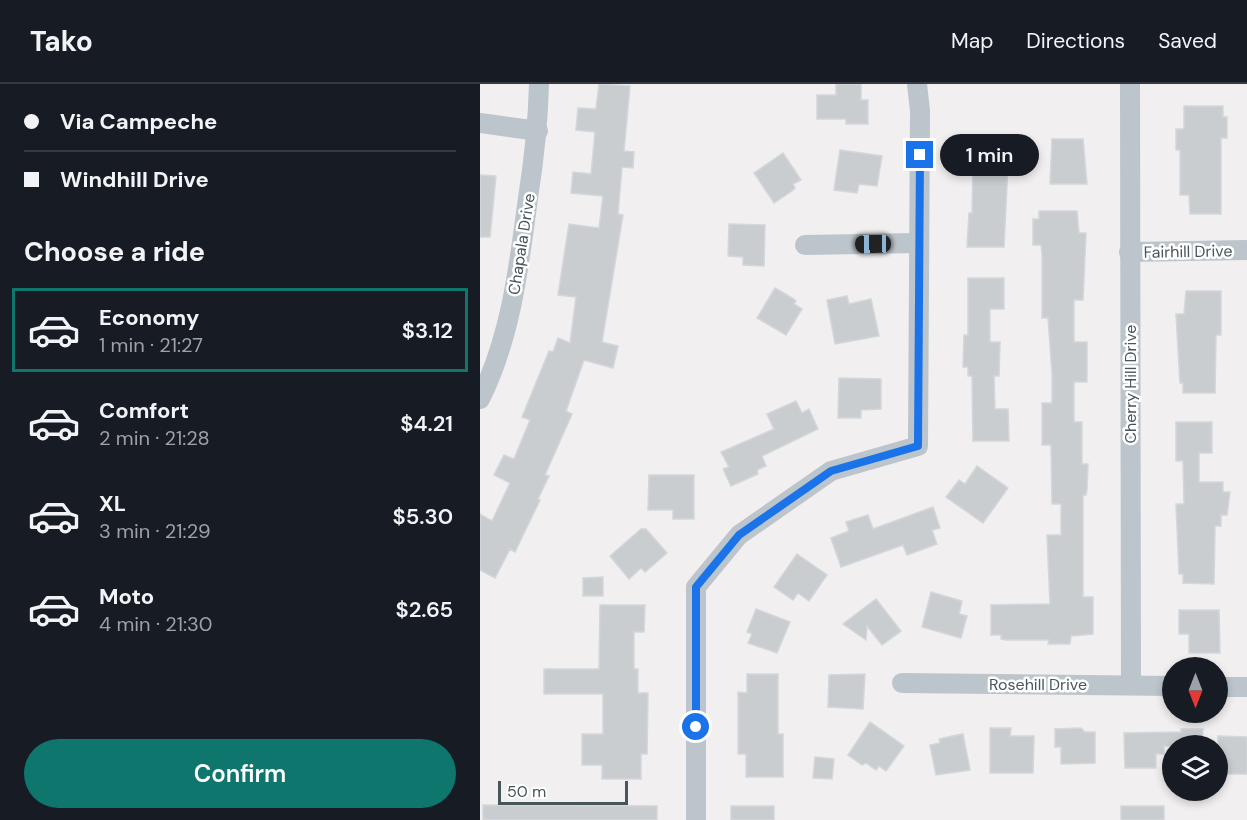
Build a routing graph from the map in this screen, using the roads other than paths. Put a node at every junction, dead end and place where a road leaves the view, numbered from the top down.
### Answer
1 (539, 84) edge
2 (917, 84) edge
3 (1130, 84) edge
4 (480, 123) edge
5 (538, 131) junction
6 (918, 243) junction
7 (805, 245) dead end
8 (1247, 250) edge
9 (1129, 252) junction
10 (485, 377) edge
11 (480, 399) edge
12 (902, 683) dead end
13 (1131, 685) junction
14 (1162, 686) edge
15 (1228, 687) edge
16 (1247, 687) edge
17 (696, 820) edge

1 - 5 street, Chapala Drive
2 - 6 street
3 - 9 street, Cherry Hill Drive
4 - 5 street
5 - 10 street, Chapala Drive
6 - 7 street
6 - 17 street
8 - 9 street, Fairhill Drive
9 - 13 street, Cherry Hill Drive
10 - 11 street, Chapala Drive
12 - 13 street, Rosehill Drive
13 - 14 street, Rosehill Drive
15 - 16 street

